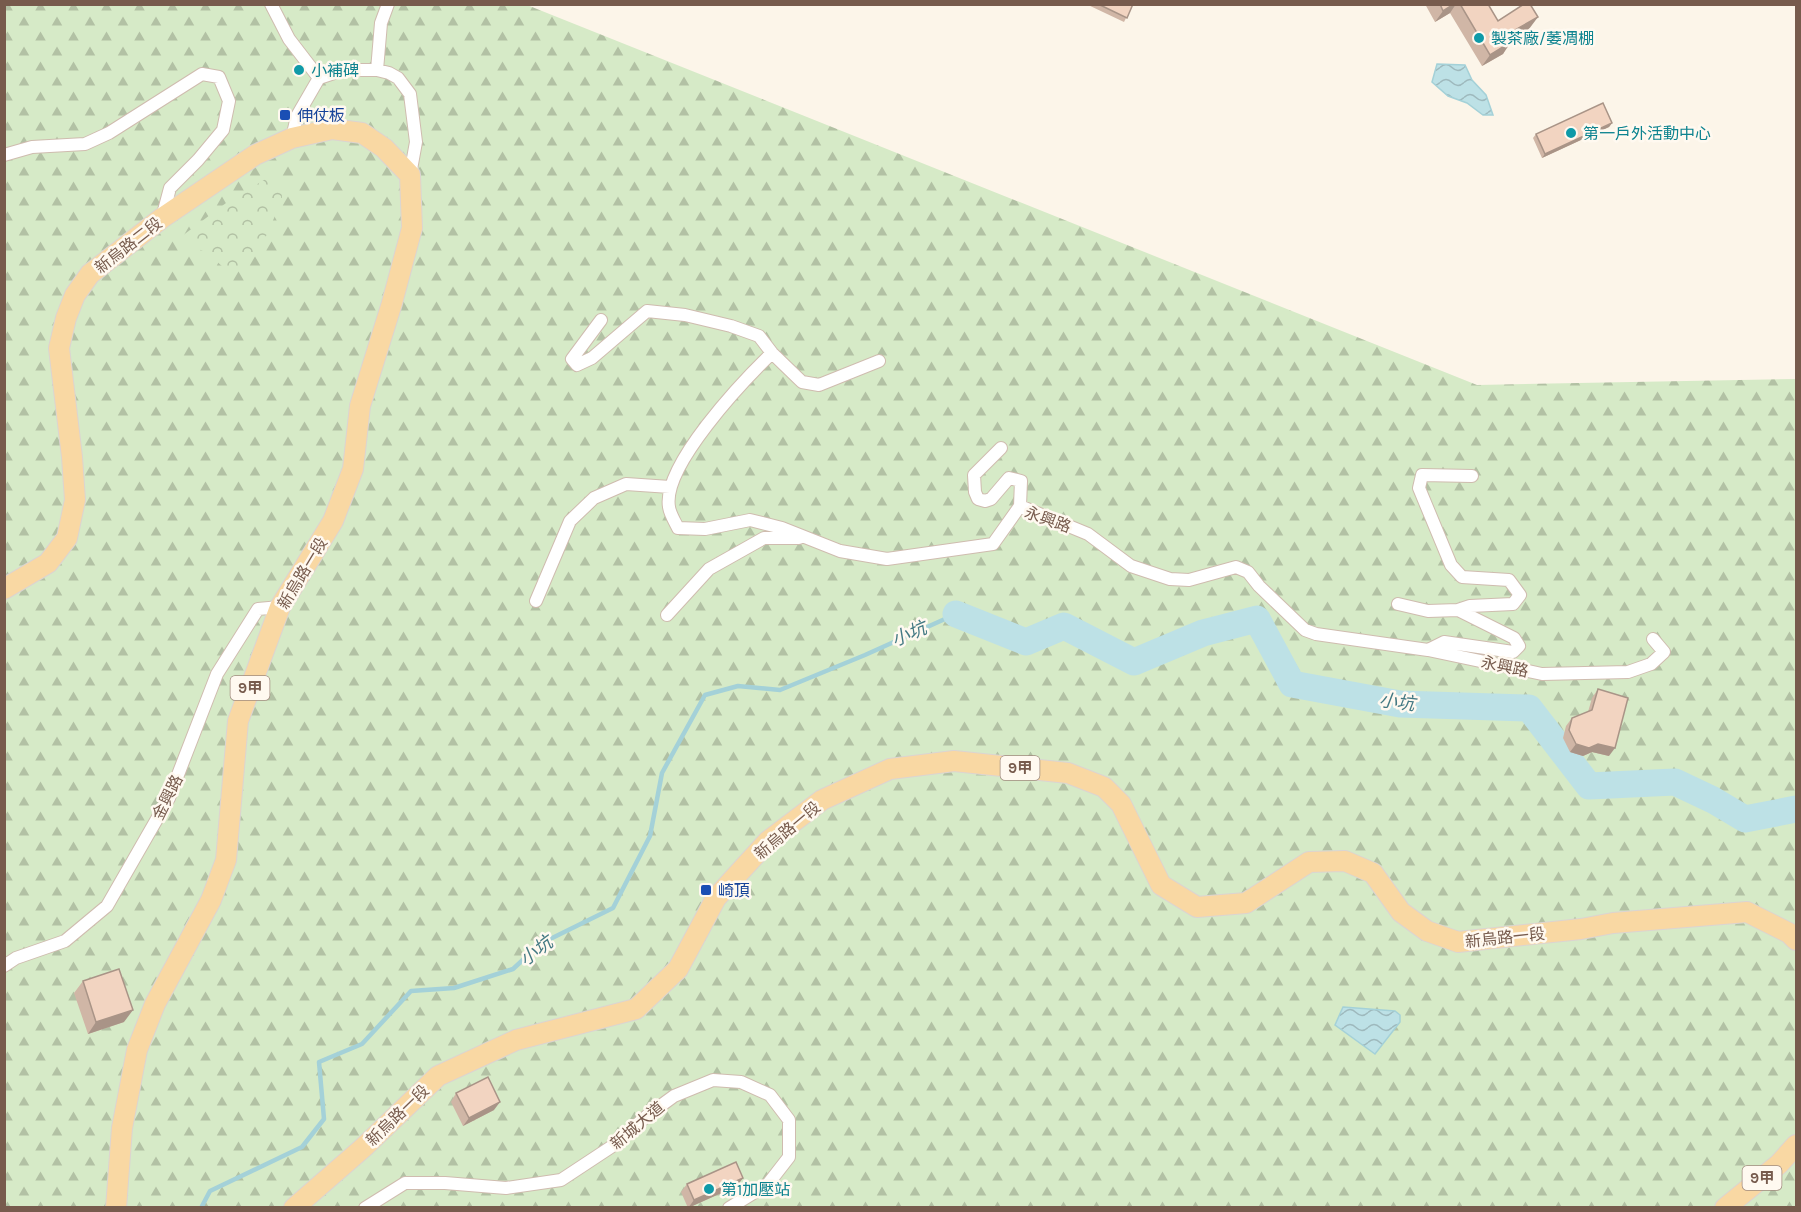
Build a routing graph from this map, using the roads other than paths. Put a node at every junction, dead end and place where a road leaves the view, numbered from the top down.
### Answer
1 (271, 4) edge
2 (388, 4) edge
3 (377, 70) junction
4 (319, 78) junction
5 (292, 138) junction
6 (4, 155) edge
7 (410, 175) junction
8 (162, 218) junction
9 (601, 320) dead end
10 (772, 353) junction
11 (879, 361) dead end
12 (1001, 448) dead end
13 (1472, 476) dead end
14 (670, 487) junction
15 (1020, 506) junction
16 (804, 538) junction
17 (4, 590) edge
18 (536, 600) dead end
19 (1398, 604) dead end
20 (280, 607) junction
21 (1458, 610) junction
22 (667, 615) dead end
23 (1653, 639) dead end
24 (1428, 650) junction
25 (1797, 940) edge
26 (4, 966) edge
27 (1797, 1145) edge
28 (116, 1208) edge
29 (294, 1208) edge
30 (365, 1208) edge
31 (729, 1208) edge
32 (1725, 1208) edge

1 - 4 street
2 - 3 street
3 - 4 street
3 - 7 street
4 - 5 street
5 - 7 main road, 新烏路二段
5 - 8 main road, 新烏路二段
6 - 8 street
7 - 20 main road, 新烏路一段 / 9甲
8 - 17 main road, 新烏路二段
9 - 10 street
10 - 11 street
10 - 14 street
12 - 15 street
13 - 21 street
14 - 16 street, 永興路
14 - 18 street
15 - 16 street, 永興路
15 - 24 street, 永興路
16 - 22 street
19 - 21 street
20 - 26 street, 金興路
20 - 28 main road, 新烏路一段 / 9甲
21 - 24 street
23 - 24 street, 永興路
25 - 29 main road, 新烏路一段 / 9甲
27 - 32 main road, 9甲
30 - 31 street, 新城大道

